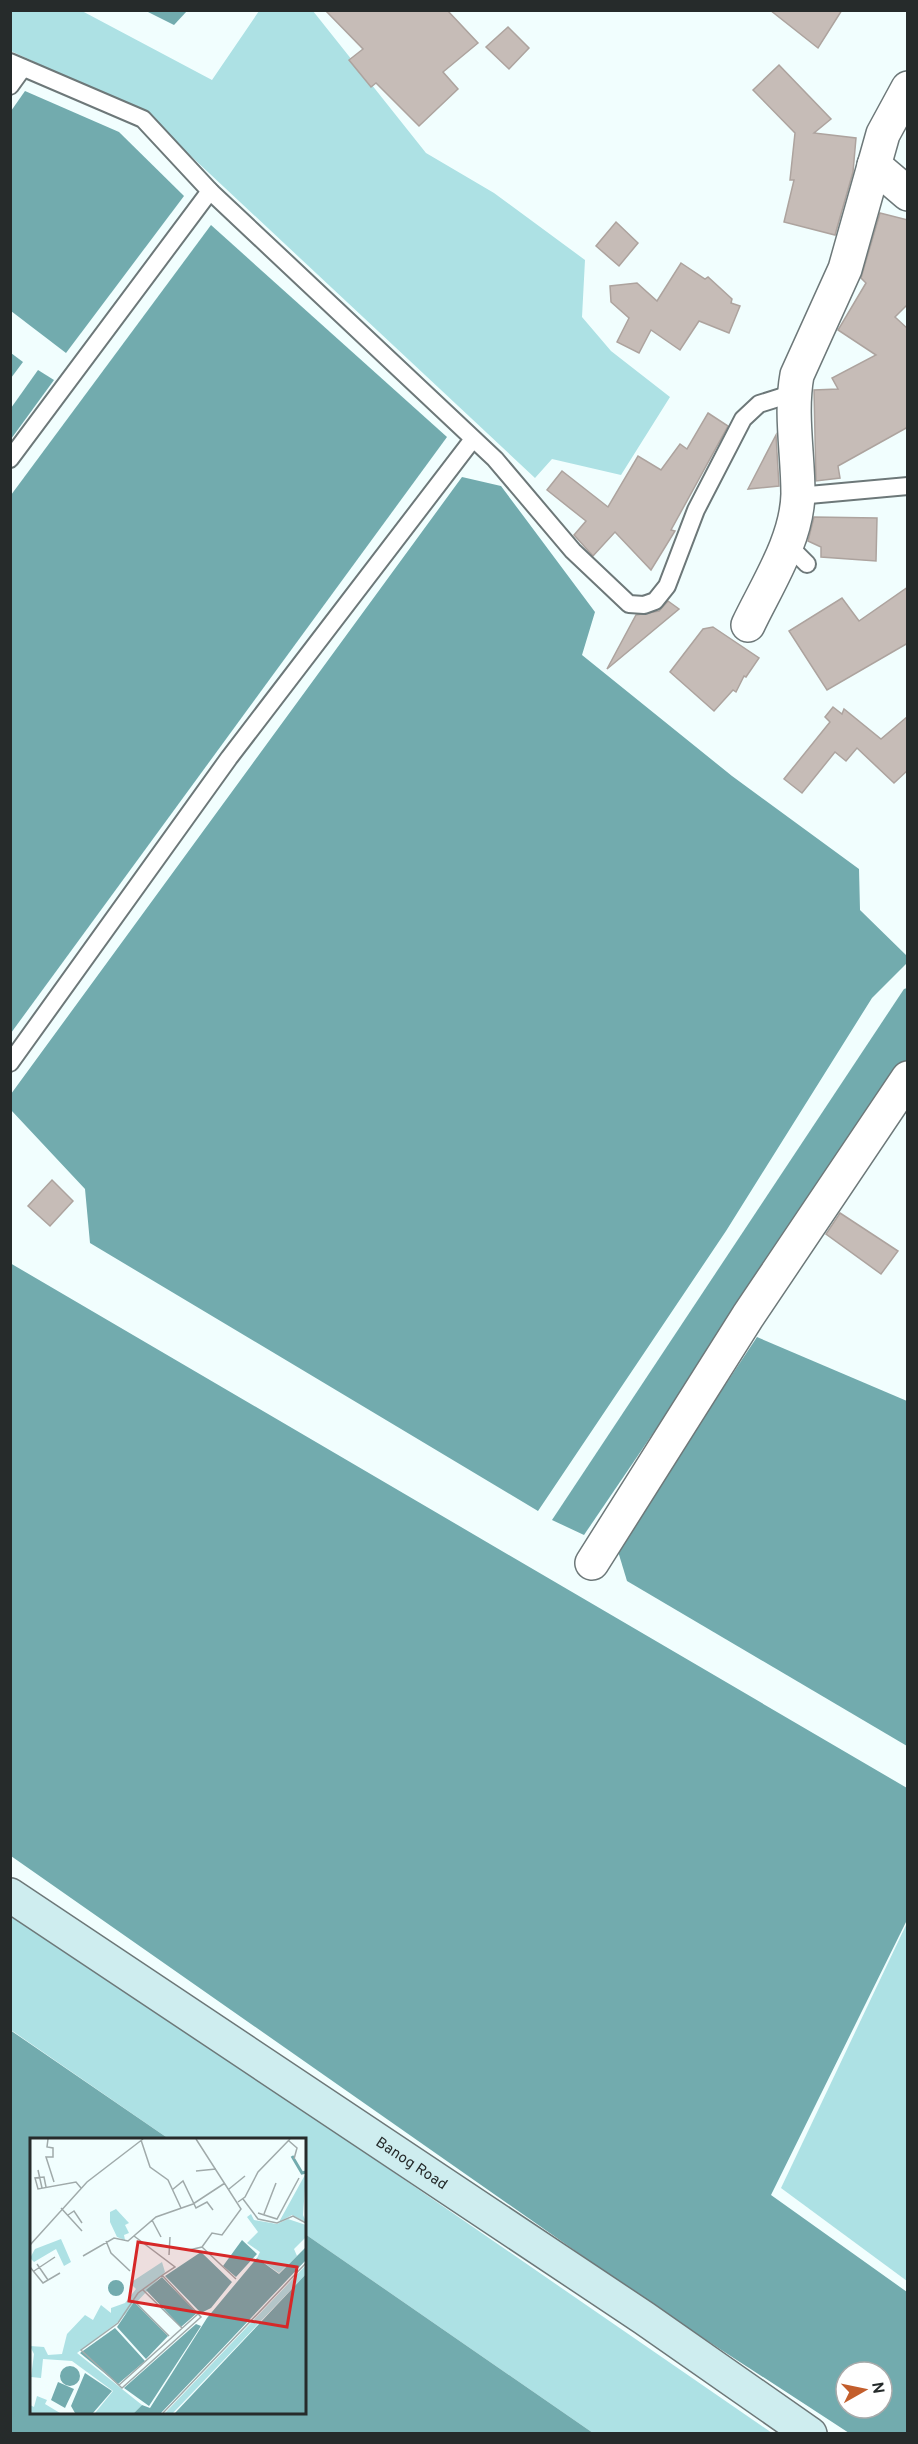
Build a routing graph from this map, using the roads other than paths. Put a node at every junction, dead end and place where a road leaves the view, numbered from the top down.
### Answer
1 (17, 65) edge
2 (10, 86) edge
3 (908, 88) edge
4 (874, 165) junction
5 (210, 191) junction
6 (908, 194) edge
7 (794, 393) junction
8 (473, 439) junction
9 (10, 459) edge
10 (908, 486) edge
11 (798, 496) junction
12 (748, 625) dead end
13 (10, 1063) edge
14 (908, 1078) edge
15 (592, 1563) dead end
16 (10, 1895) edge
17 (810, 2433) edge

1 - 2 lane
1 - 5 lane
3 - 4 street
4 - 6 street
4 - 7 street
5 - 8 lane
5 - 9 lane
7 - 8 lane
7 - 11 street
8 - 13 lane
10 - 11 lane
11 - 12 street
14 - 15 street
16 - 17 street, Banog Road

